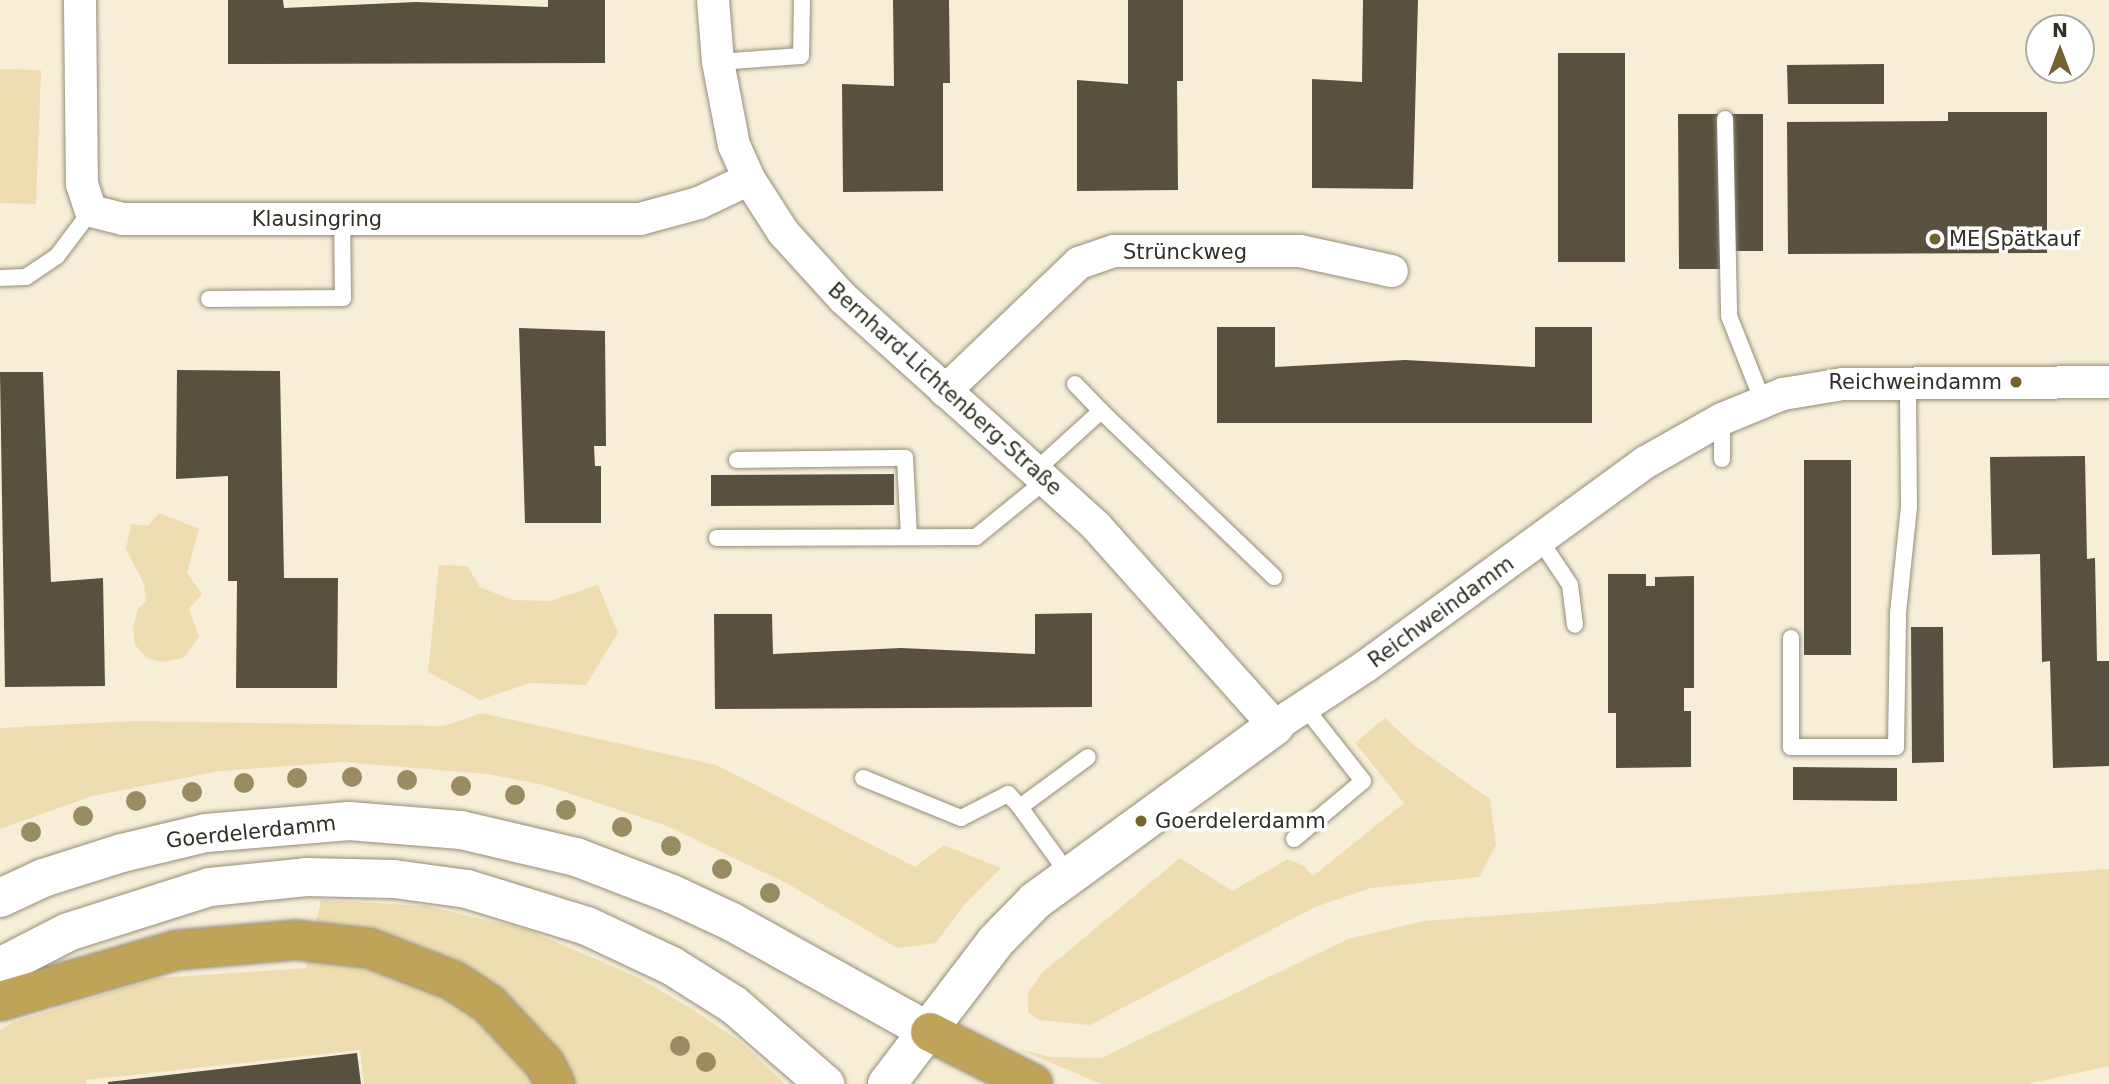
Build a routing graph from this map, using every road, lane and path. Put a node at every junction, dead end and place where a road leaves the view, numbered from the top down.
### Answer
1 (80, 0) edge
2 (713, 0) edge
3 (802, 0) edge
4 (718, 62) junction
5 (1725, 119) dead end
6 (749, 179) junction
7 (91, 211) junction
8 (342, 218) junction
9 (1392, 271) dead end
10 (0, 278) edge
11 (209, 299) dead end
12 (2109, 382) edge
13 (1908, 383) junction
14 (1075, 384) dead end
15 (945, 391) junction
16 (1763, 402) junction
17 (1101, 411) junction
18 (1722, 419) junction
19 (1722, 458) dead end
20 (737, 460) dead end
21 (1040, 476) junction
22 (909, 537) junction
23 (717, 538) dead end
24 (1541, 540) junction
25 (1274, 577) dead end
26 (1574, 625) dead end
27 (1791, 638) dead end
28 (1289, 716) junction
29 (1088, 757) dead end
30 (863, 778) dead end
31 (1020, 807) junction
32 (1294, 839) dead end
33 (1069, 874) junction
34 (0, 898) edge
35 (0, 967) edge
36 (0, 1001) edge
37 (930, 1032) junction
38 (555, 1084) edge
39 (825, 1084) edge
40 (887, 1084) edge
41 (1033, 1084) edge

1 - 7 street
2 - 4 street, Bernhard-Lichtenberg-Straße
3 - 4 lane
4 - 6 street, Bernhard-Lichtenberg-Straße
5 - 16 lane
6 - 8 street, Klausingring
6 - 15 street, Bernhard-Lichtenberg-Straße
7 - 8 street, Klausingring
7 - 10 lane
8 - 11 lane
9 - 15 street, Strünckweg
12 - 13 street, Reichweindamm
13 - 16 street, Reichweindamm
13 - 27 lane
14 - 17 lane
15 - 21 street, Bernhard-Lichtenberg-Straße
16 - 18 street, Reichweindamm
17 - 21 lane
17 - 25 lane
18 - 19 lane
18 - 24 street, Reichweindamm
20 - 22 lane
21 - 22 lane
21 - 28 street, Bernhard-Lichtenberg-Straße
22 - 23 lane
24 - 26 lane
24 - 28 street, Reichweindamm
28 - 32 lane
28 - 33 main road, Reichweindamm
29 - 31 lane
30 - 31 lane
31 - 33 lane
33 - 37 main road, Reichweindamm
34 - 37 main road, Goerdelerdamm
35 - 39 main road
36 - 38 highway
37 - 40 main road, Reichweindamm
37 - 41 highway

